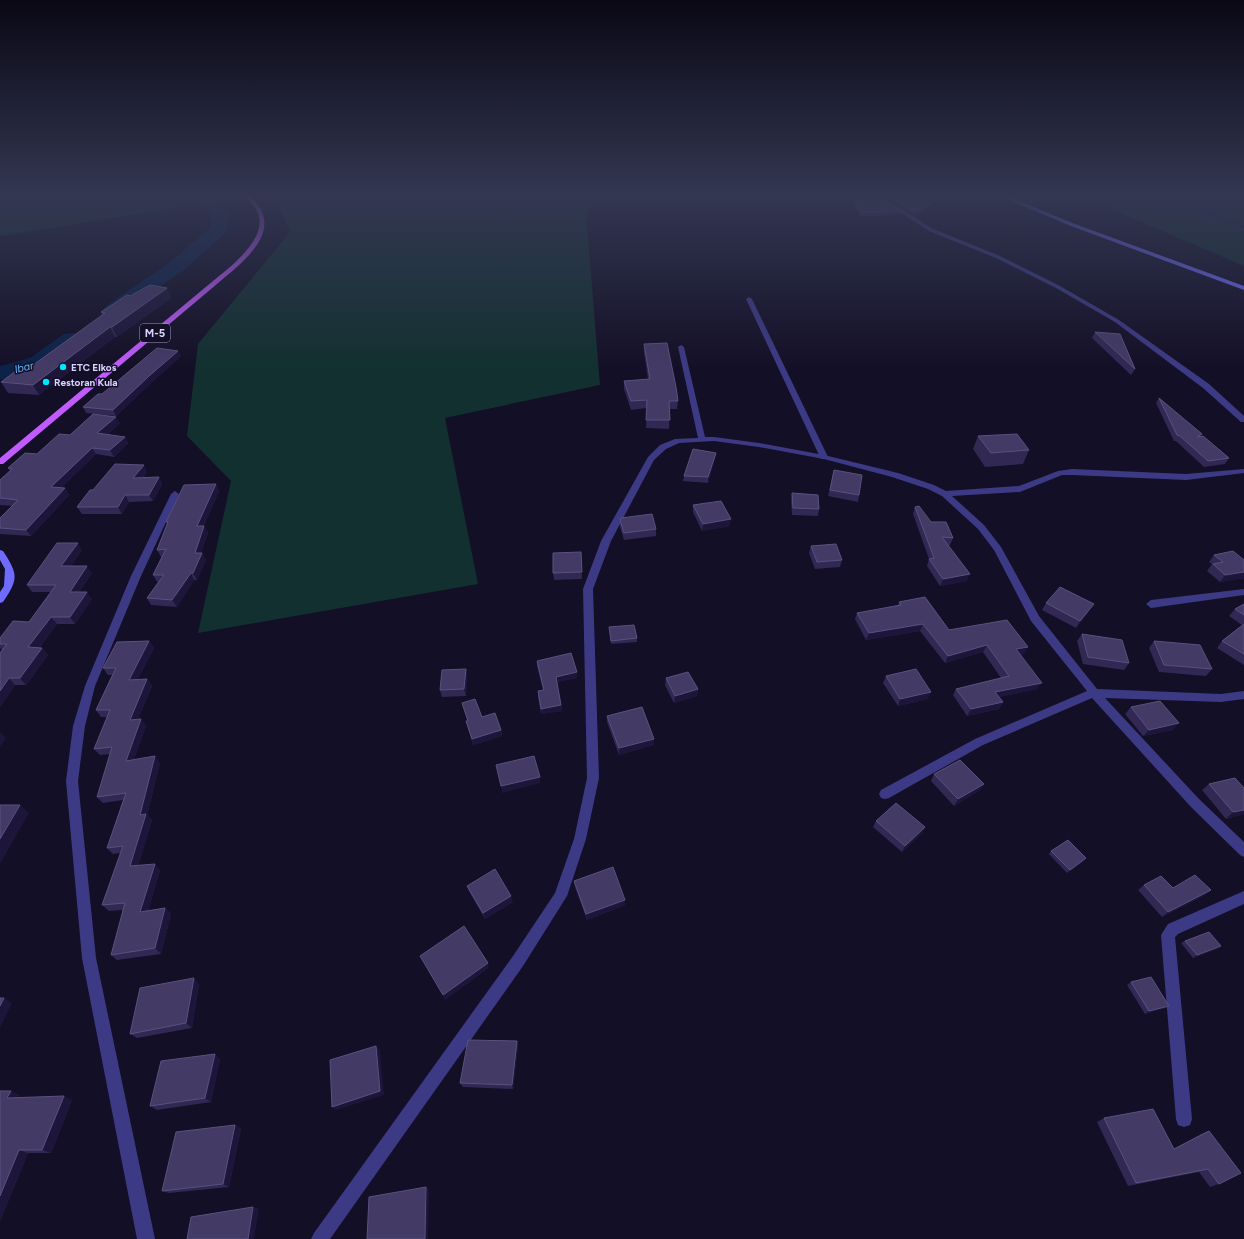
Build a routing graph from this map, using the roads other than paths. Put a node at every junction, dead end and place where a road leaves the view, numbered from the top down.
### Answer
1 (246, 254) edge
2 (990, 254) edge
3 (1152, 254) edge
4 (1244, 288) edge
5 (749, 299) dead end
6 (681, 348) dead end
7 (1244, 420) edge
8 (702, 439) junction
9 (824, 457) junction
10 (0, 462) edge
11 (1244, 471) edge
12 (175, 494) dead end
13 (945, 494) junction
14 (0, 553) edge
15 (1244, 592) edge
16 (0, 600) edge
17 (1151, 604) dead end
18 (1094, 693) junction
19 (1244, 695) edge
20 (885, 794) dead end
21 (1244, 851) edge
22 (1244, 897) edge
23 (1184, 1119) dead end
24 (146, 1239) edge
25 (320, 1239) edge

1 - 10 main road, M-5
2 - 7 street
3 - 4 main road
5 - 9 street
6 - 8 street
8 - 9 street
8 - 25 street
9 - 13 street
11 - 13 street
12 - 24 street
13 - 18 street
14 - 16 main road
15 - 17 street
18 - 19 street
18 - 20 street
18 - 21 street
22 - 23 street

